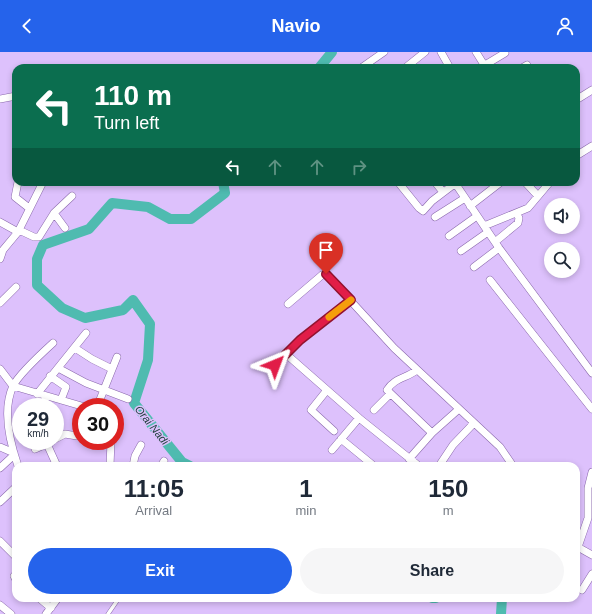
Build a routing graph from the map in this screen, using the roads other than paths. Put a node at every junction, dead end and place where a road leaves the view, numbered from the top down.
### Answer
1 (384, 52) edge
2 (426, 52) edge
3 (441, 52) edge
4 (476, 52) edge
5 (504, 53) dead end
6 (367, 64) edge
7 (410, 64) edge
8 (447, 64) edge
9 (484, 64) edge
10 (490, 64) edge
11 (592, 90) edge
12 (12, 97) edge
13 (580, 98) edge
14 (0, 99) edge
15 (592, 146) edge
16 (580, 154) edge
17 (17, 186) edge
18 (41, 186) edge
19 (403, 186) edge
20 (438, 186) edge
21 (452, 186) edge
22 (458, 186) edge
23 (496, 186) edge
24 (530, 186) edge
25 (547, 186) edge
26 (443, 192) junction
27 (72, 196) dead end
28 (538, 196) junction
29 (465, 198) junction
30 (470, 206) junction
31 (29, 208) junction
32 (54, 213) junction
33 (517, 214) junction
34 (477, 216) junction
35 (436, 217) dead end
36 (0, 223) edge
37 (65, 228) dead end
38 (486, 229) junction
39 (18, 231) junction
40 (449, 236) dead end
41 (497, 245) junction
42 (461, 251) dead end
43 (0, 259) edge
44 (474, 267) dead end
45 (490, 280) dead end
46 (16, 287) dead end
47 (351, 300) junction
48 (0, 303) edge
49 (288, 304) dead end
50 (86, 333) dead end
51 (53, 342) dead end
52 (75, 348) junction
53 (286, 354) junction
54 (117, 357) dead end
55 (275, 365) dead end
56 (58, 368) junction
57 (112, 369) junction
58 (417, 370) junction
59 (1, 373) edge
60 (592, 373) edge
61 (50, 376) junction
62 (13, 386) junction
63 (327, 390) junction
64 (104, 391) junction
65 (390, 394) junction
66 (41, 395) junction
67 (42, 398) edge
68 (53, 398) edge
69 (62, 398) edge
70 (101, 398) edge
71 (128, 399) dead end
72 (459, 409) junction
73 (592, 409) edge
74 (374, 410) dead end
75 (359, 418) junction
76 (474, 423) junction
77 (334, 431) dead end
78 (432, 434) junction
79 (341, 439) junction
80 (141, 445) dead end
81 (0, 446) edge
82 (55, 450) edge
83 (111, 450) edge
84 (332, 450) dead end
85 (14, 454) junction
86 (409, 458) junction
87 (17, 462) edge
88 (57, 462) edge
89 (110, 462) edge
90 (134, 462) edge
91 (369, 462) edge
92 (414, 462) edge
93 (442, 462) edge
94 (510, 462) edge
95 (0, 468) edge
96 (592, 472) edge
97 (12, 491) edge
98 (0, 502) edge
99 (580, 539) edge
100 (0, 541) edge
101 (580, 549) edge
102 (12, 553) edge
103 (592, 555) edge
104 (592, 574) edge
105 (582, 590) dead end
106 (41, 602) edge
107 (55, 602) edge
108 (116, 602) edge
109 (0, 605) edge
110 (48, 611) edge
111 (11, 614) edge
112 (108, 614) edge

1 - 6 street
2 - 7 street
3 - 8 street
4 - 9 street
5 - 10 street
11 - 13 street
12 - 14 street
15 - 16 street
17 - 31 street
18 - 31 street
19 - 26 street
20 - 26 street
21 - 26 street
22 - 29 street
23 - 30 street
24 - 28 street
25 - 28 street
27 - 32 street
28 - 33 street
29 - 30 street
29 - 35 street
30 - 34 street
31 - 39 street
32 - 37 street
32 - 39 street
33 - 38 street
33 - 41 street
34 - 38 street
34 - 40 street
36 - 39 street
38 - 41 street
38 - 42 street
39 - 43 street
41 - 44 street
41 - 60 street
45 - 73 street
46 - 48 street
47 - 49 street
47 - 53 street
47 - 58 street
50 - 52 street
51 - 62 street
52 - 56 street
52 - 57 street
53 - 55 street
53 - 63 street
54 - 57 street
56 - 61 street
56 - 64 street
57 - 64 street
58 - 65 street
58 - 72 street
59 - 62 street
61 - 66 street
61 - 69 street
62 - 66 street
62 - 85 street
63 - 75 street
63 - 77 street
64 - 70 street
64 - 71 street
65 - 74 street
65 - 78 street
66 - 67 street
66 - 68 street
72 - 76 street
72 - 78 street
75 - 79 street
75 - 86 street
76 - 93 street
76 - 94 street
78 - 86 street
79 - 84 street
79 - 91 street
80 - 90 street
81 - 85 street
82 - 88 street
83 - 89 street
85 - 87 street
85 - 95 street
86 - 92 street
96 - 99 street
97 - 98 street
100 - 102 street
101 - 103 street
104 - 105 street
106 - 110 street
107 - 110 street
108 - 112 lane
109 - 111 street

